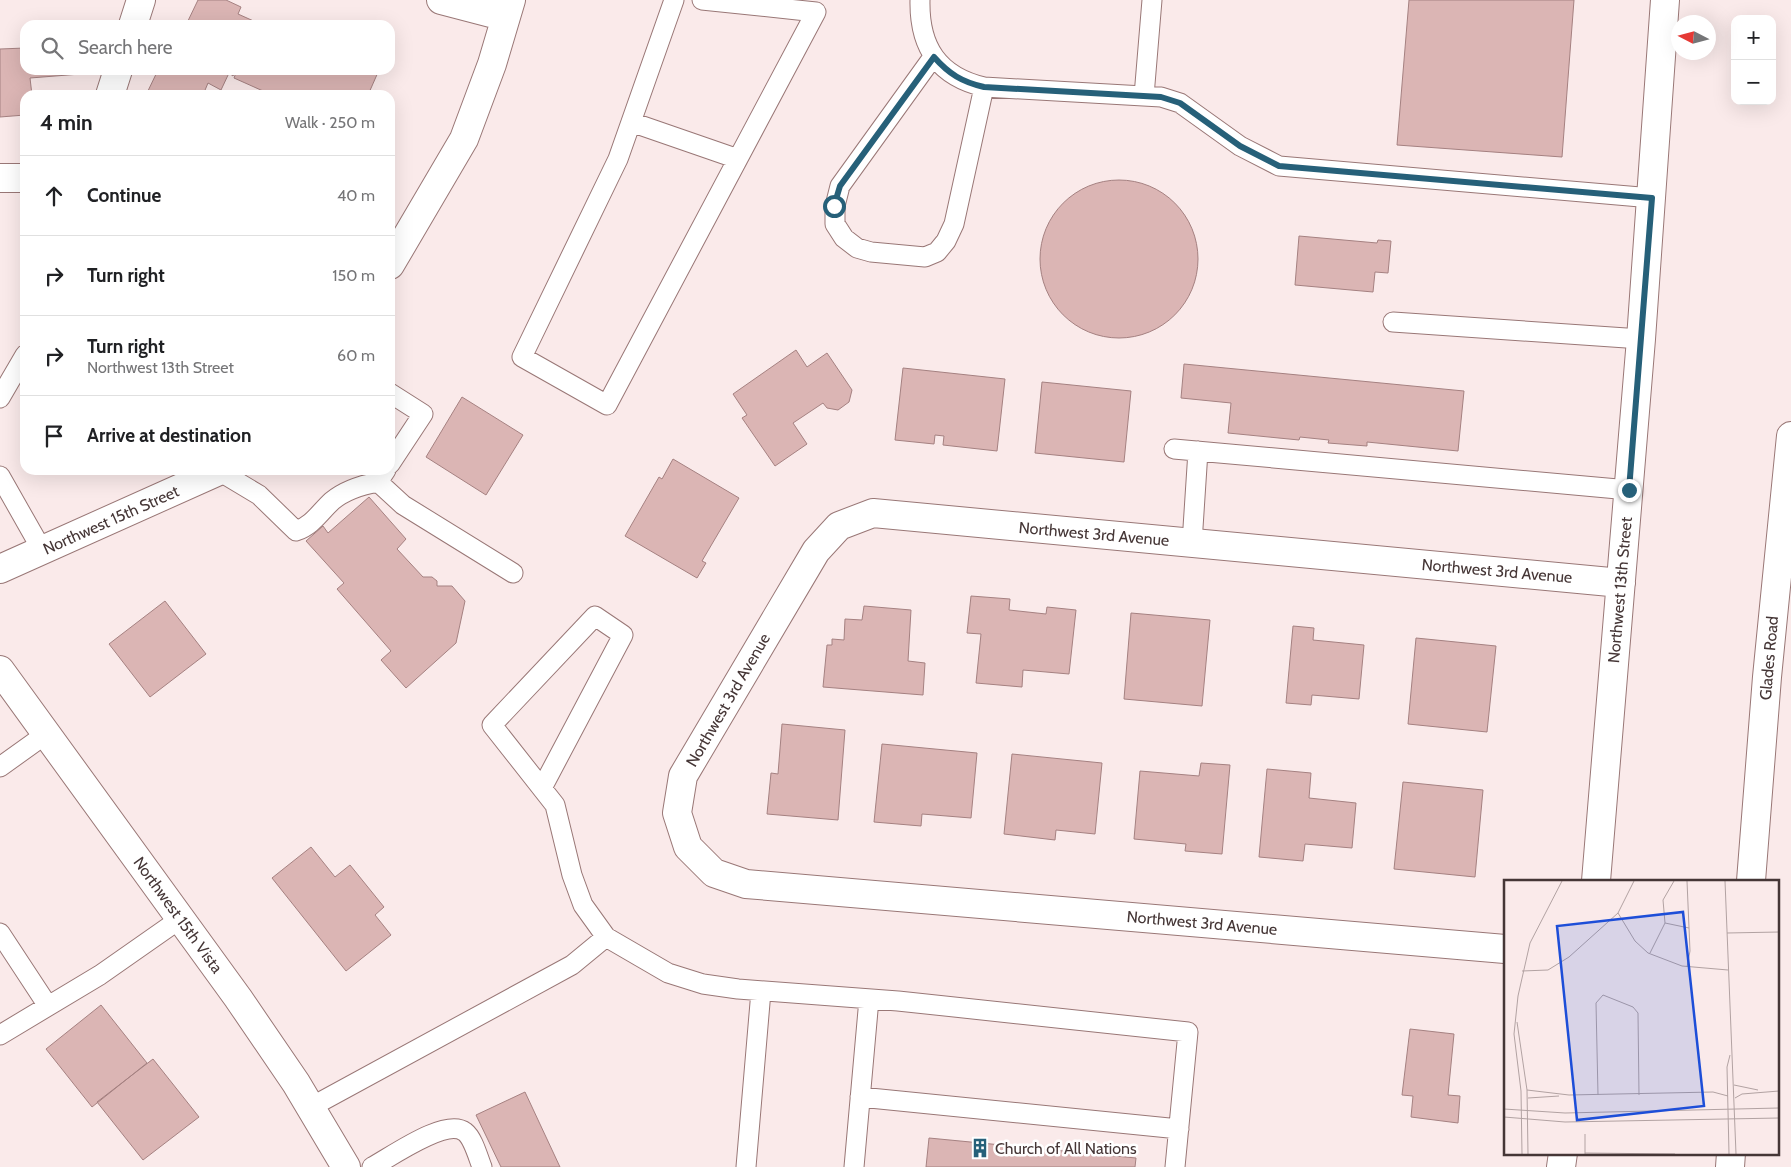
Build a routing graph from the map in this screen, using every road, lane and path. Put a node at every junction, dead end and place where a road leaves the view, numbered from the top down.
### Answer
1 (141, 0) edge
2 (441, 0) edge
3 (674, 0) edge
4 (702, 0) edge
5 (920, 0) edge
6 (1152, 0) edge
7 (1665, 0) edge
8 (821, 6) edge
9 (509, 8) edge
10 (134, 20) edge
11 (934, 57) junction
12 (116, 75) edge
13 (984, 87) junction
14 (112, 90) edge
15 (1144, 96) junction
16 (631, 122) junction
17 (738, 159) junction
18 (0, 178) edge
19 (20, 178) edge
20 (1652, 198) junction
21 (395, 256) edge
22 (1393, 322) dead end
23 (1641, 339) junction
24 (20, 364) edge
25 (395, 396) edge
26 (0, 398) edge
27 (1791, 436) edge
28 (1174, 449) dead end
29 (1198, 451) junction
30 (395, 456) edge
31 (209, 475) edge
32 (228, 475) edge
33 (0, 476) edge
34 (382, 476) edge
35 (1629, 490) junction
36 (1192, 543) junction
37 (42, 550) junction
38 (0, 569) edge
39 (513, 573) dead end
40 (1621, 583) junction
41 (0, 670) edge
42 (46, 734) junction
43 (0, 767) edge
44 (542, 788) junction
45 (1596, 880) edge
46 (1751, 880) edge
47 (180, 919) junction
48 (0, 933) edge
49 (606, 937) junction
50 (1504, 949) edge
51 (760, 991) junction
52 (869, 999) junction
53 (48, 1006) junction
54 (0, 1035) edge
55 (860, 1097) junction
56 (311, 1108) junction
57 (1179, 1129) junction
58 (1563, 1154) edge
59 (1731, 1154) edge
60 (346, 1167) edge
61 (372, 1167) edge
62 (482, 1167) edge
63 (746, 1167) edge
64 (854, 1167) edge
65 (1174, 1167) edge
66 (1561, 1167) edge
67 (1730, 1167) edge

1 - 10 street
2 - 9 street
3 - 16 lane
4 - 8 lane
5 - 11 lane
6 - 15 lane
7 - 20 street, Northwest 13th Street
8 - 17 lane
9 - 21 street
11 - 13 lane
11 - 13 lane
12 - 14 street
13 - 15 lane
15 - 20 lane
16 - 17 lane
16 - 17 lane
18 - 19 street
20 - 23 street, Northwest 13th Street
22 - 23 lane
23 - 35 street, Northwest 13th Street
24 - 26 lane
25 - 30 lane
27 - 46 street, Glades Road
28 - 29 lane
29 - 35 lane
29 - 36 lane
31 - 37 street, Northwest 15th Street
32 - 34 lane
33 - 37 lane
34 - 39 lane
35 - 40 street, Northwest 13th Street
36 - 40 street, Northwest 3rd Avenue
36 - 50 street, Northwest 3rd Avenue
37 - 38 street, Northwest 15th Street
40 - 45 street, Northwest 13th Street
41 - 42 street, Northwest 15th Vista
42 - 43 lane
42 - 47 street, Northwest 15th Vista
44 - 44 lane
44 - 49 lane
47 - 53 lane
47 - 56 street, Northwest 15th Vista
48 - 53 lane
49 - 51 lane
49 - 56 lane
51 - 52 lane
51 - 63 lane
52 - 55 lane
52 - 57 lane
53 - 54 lane
55 - 57 lane
55 - 64 lane
56 - 60 street, Northwest 15th Vista
57 - 65 lane
58 - 66 street
59 - 67 street
61 - 62 lane

